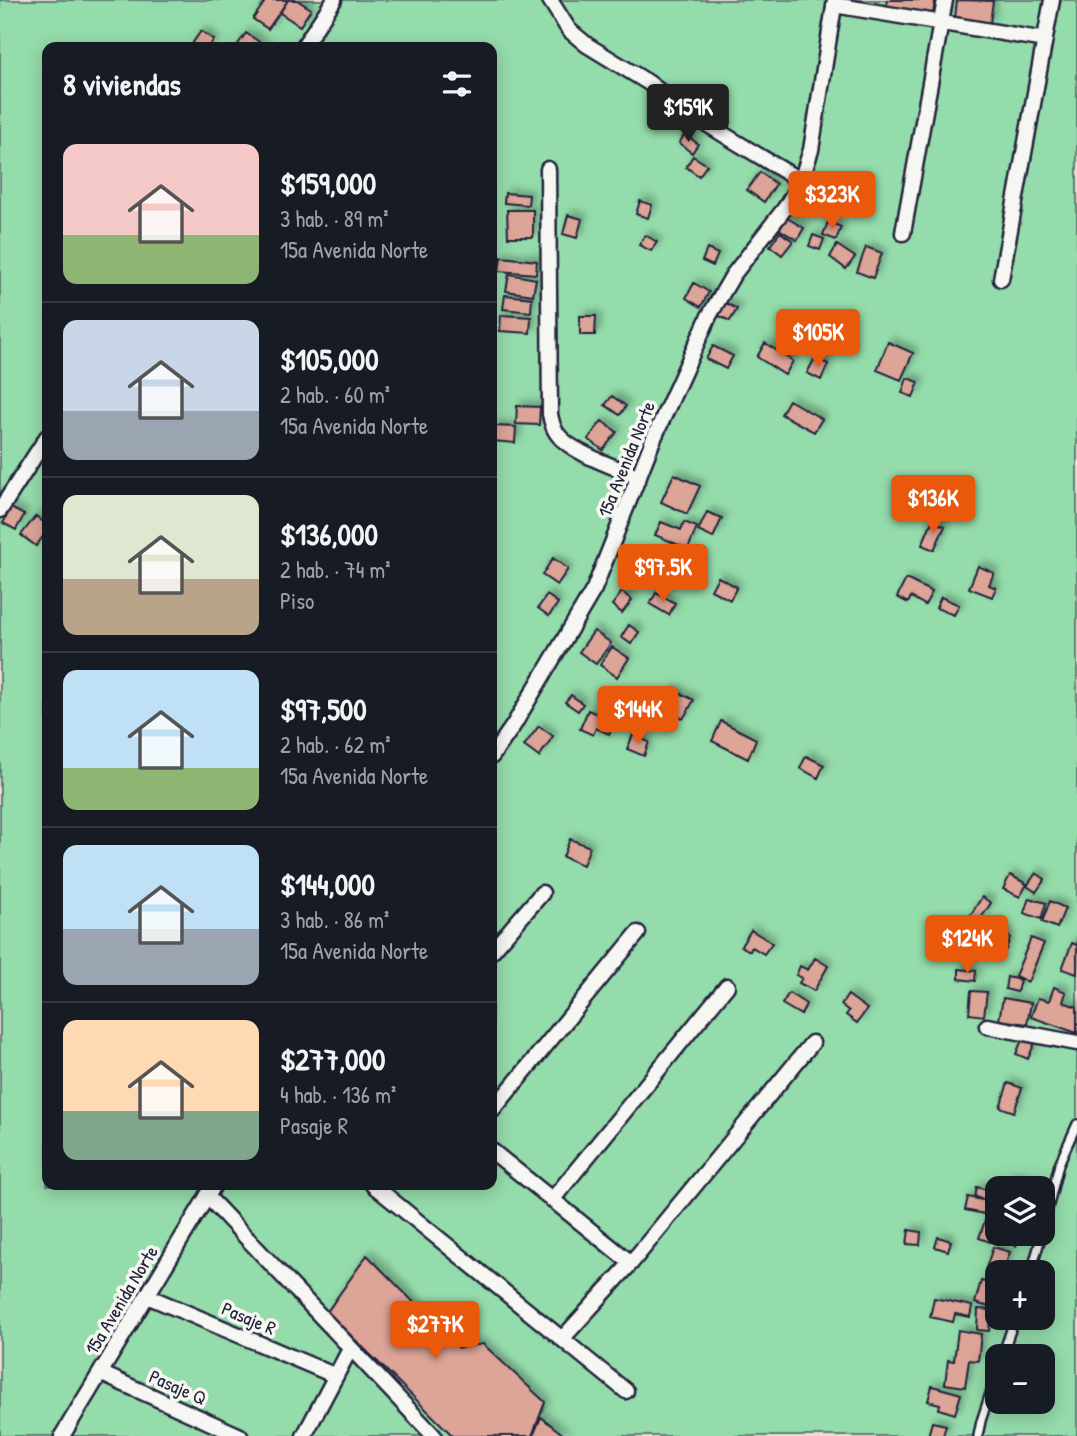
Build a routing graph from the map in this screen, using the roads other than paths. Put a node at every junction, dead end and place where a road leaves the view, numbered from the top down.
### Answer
1 (334, 0) edge
2 (550, 0) edge
3 (945, 0) edge
4 (1052, 0) edge
5 (834, 3) edge
6 (941, 23) junction
7 (1045, 40) junction
8 (306, 42) edge
9 (548, 169) dead end
10 (801, 181) junction
11 (903, 233) dead end
12 (1001, 279) dead end
13 (42, 445) edge
14 (639, 477) junction
15 (0, 510) edge
16 (497, 749) edge
17 (542, 893) dead end
18 (638, 933) dead end
19 (497, 945) edge
20 (727, 986) dead end
21 (987, 1026) dead end
22 (812, 1043) dead end
23 (1077, 1043) edge
24 (497, 1105) edge
25 (1077, 1124) edge
26 (497, 1155) edge
27 (1055, 1180) edge
28 (210, 1190) edge
29 (379, 1190) edge
30 (552, 1200) junction
31 (631, 1263) junction
32 (146, 1296) junction
33 (562, 1339) junction
34 (350, 1349) junction
35 (100, 1373) junction
36 (336, 1376) junction
37 (626, 1391) dead end
38 (985, 1409) edge
39 (62, 1436) edge
40 (240, 1436) edge
41 (304, 1436) edge
42 (434, 1436) edge
43 (978, 1436) edge

1 - 8 street
2 - 10 street
3 - 6 street
4 - 7 street
5 - 6 street
5 - 10 street, 15a Avenida Norte
6 - 7 street
6 - 11 street
7 - 12 street
9 - 14 street
10 - 14 street, 15a Avenida Norte
13 - 15 street
14 - 16 street, 15a Avenida Norte
17 - 19 street
18 - 24 street
20 - 30 street
21 - 23 street
22 - 31 street
25 - 27 lane
26 - 30 street
28 - 32 street, 15a Avenida Norte
28 - 34 street
29 - 33 street
30 - 31 street
31 - 33 street
32 - 35 street, 15a Avenida Norte
32 - 36 street, Pasaje R
33 - 37 street
34 - 36 street
34 - 42 street
35 - 39 street, 15a Avenida Norte
35 - 40 street, Pasaje Q
36 - 41 street
38 - 43 lane

